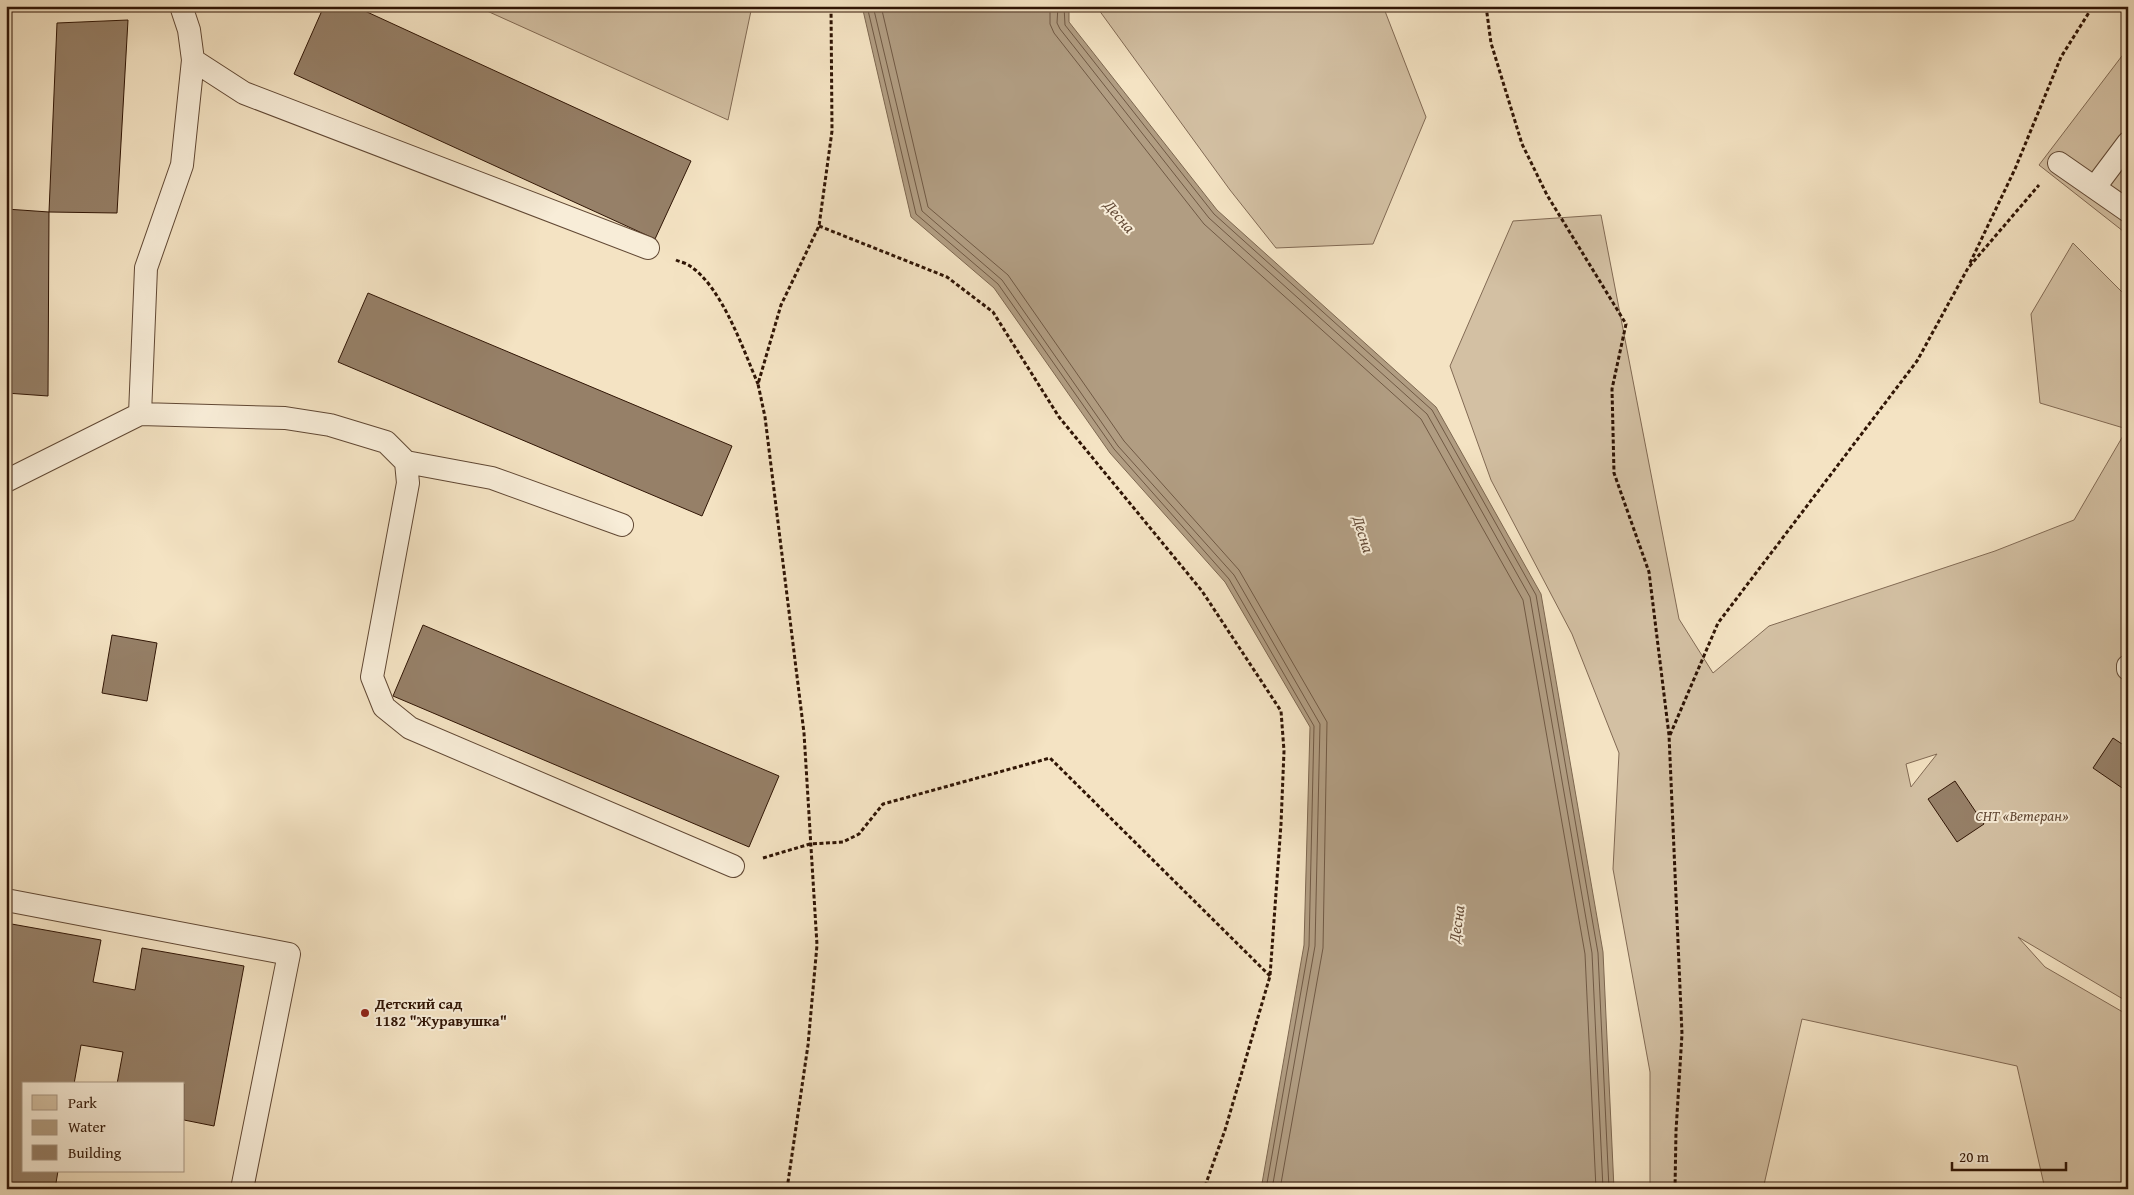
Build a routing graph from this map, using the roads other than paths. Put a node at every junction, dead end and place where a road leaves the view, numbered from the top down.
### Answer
1 (181, 6) edge
2 (193, 60) junction
3 (2128, 143) edge
4 (2059, 163) road end
5 (2095, 187) junction
6 (2128, 211) edge
7 (648, 248) road end
8 (140, 414) junction
9 (406, 462) junction
10 (6, 482) edge
11 (622, 525) dead end
12 (733, 866) road end
13 (6, 900) edge
14 (242, 1189) edge

1 - 2 lane
2 - 7 lane
2 - 8 lane
3 - 5 lane
4 - 5 lane
5 - 6 lane
8 - 9 lane
8 - 10 lane
9 - 11 lane
9 - 12 lane
13 - 14 lane

